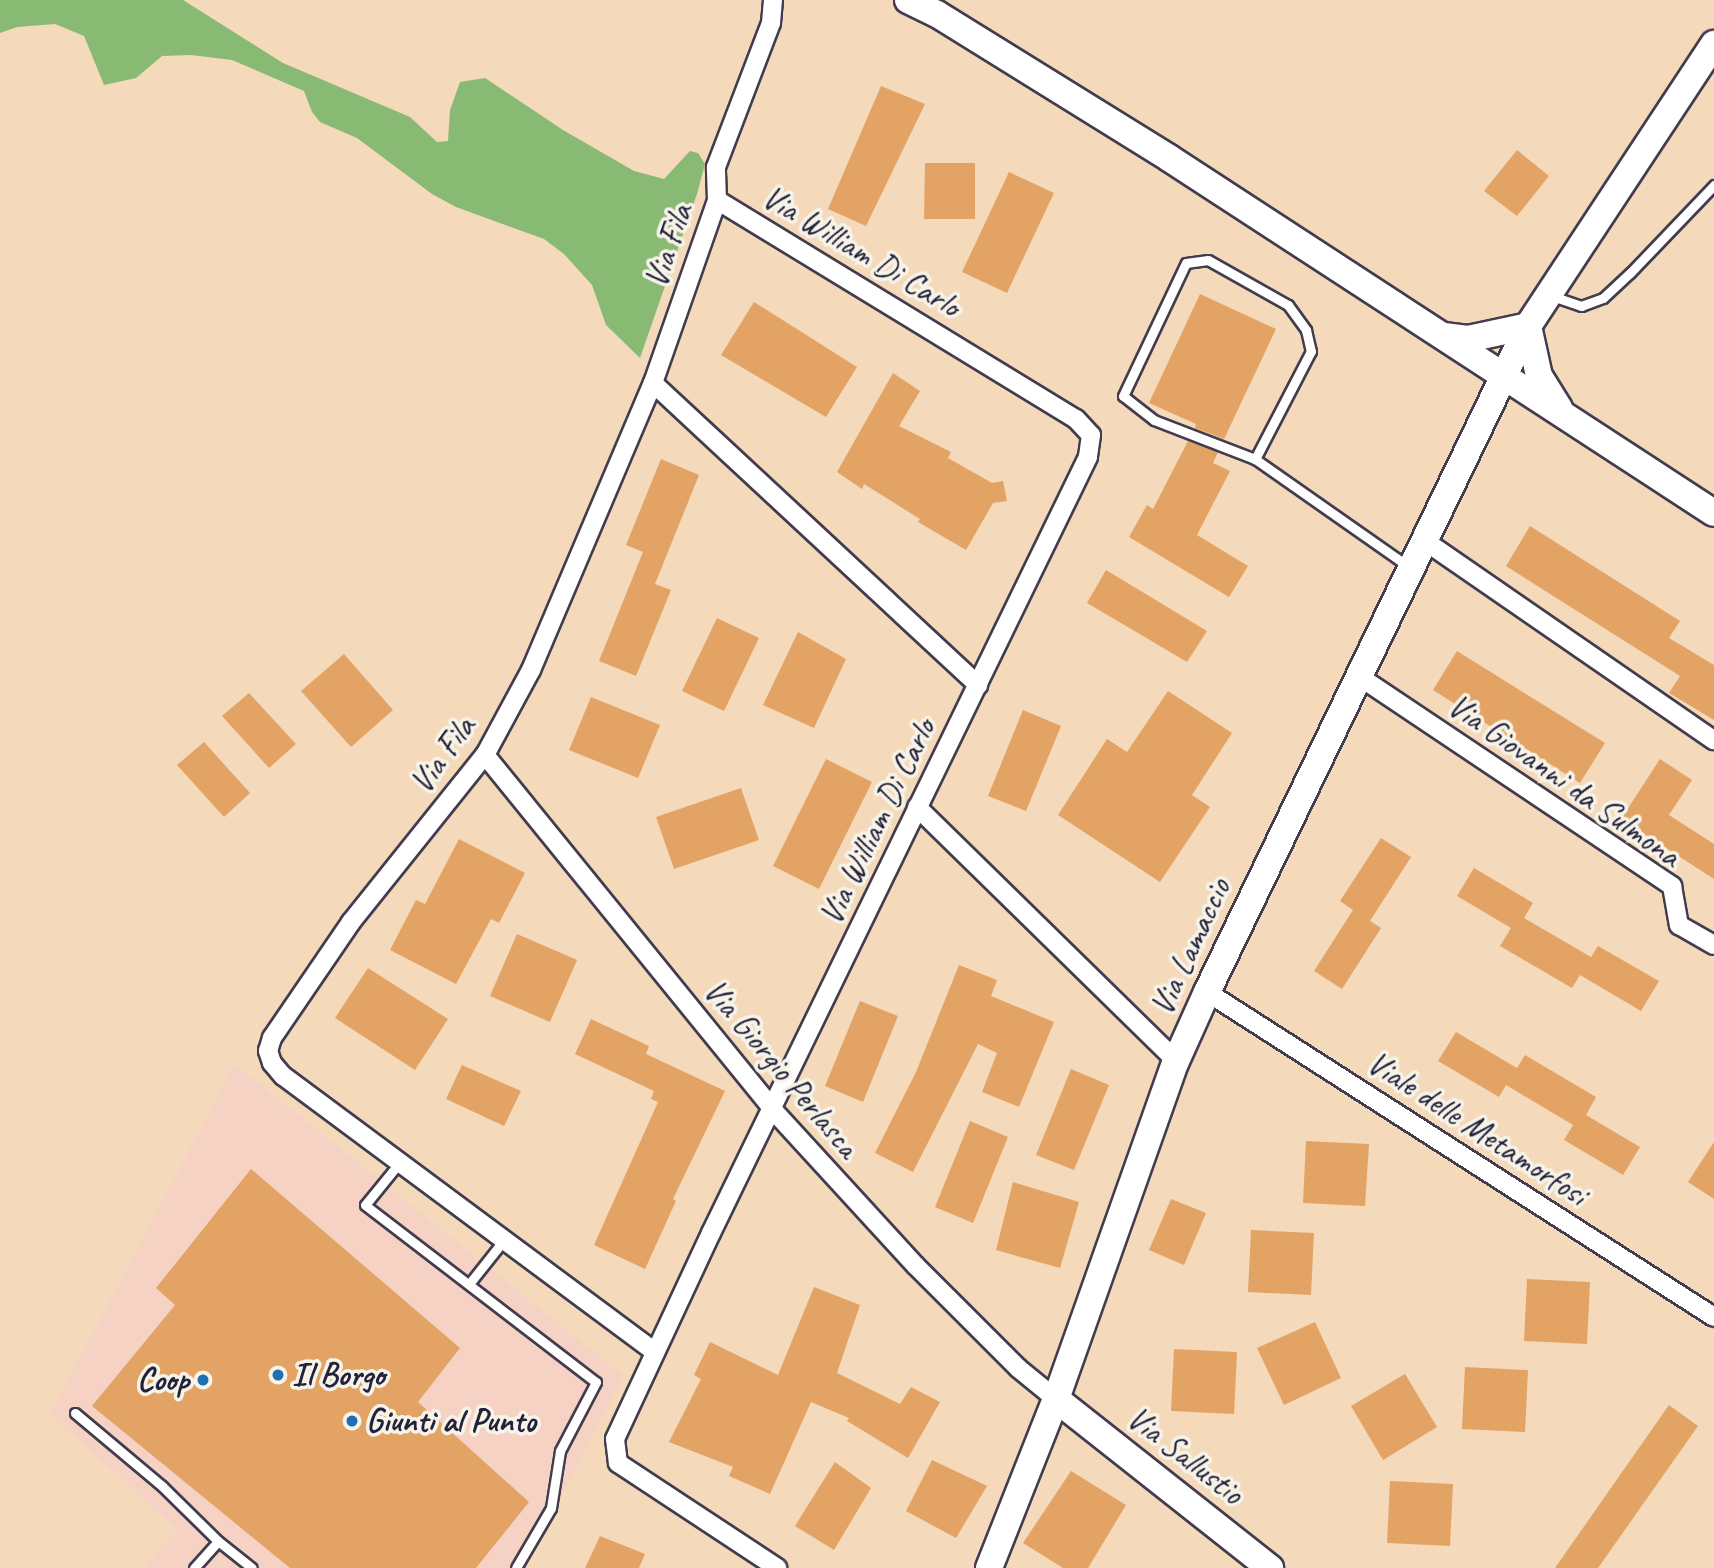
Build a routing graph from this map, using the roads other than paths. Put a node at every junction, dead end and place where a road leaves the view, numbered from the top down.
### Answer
1 (773, 0) edge
2 (908, 0) edge
3 (1714, 44) edge
4 (1714, 185) edge
5 (718, 200) junction
6 (1548, 295) junction
7 (1528, 326) junction
8 (1440, 335) junction
9 (1503, 375) junction
10 (653, 383) junction
11 (1563, 415) junction
12 (1255, 459) junction
13 (1714, 513) edge
14 (1424, 541) junction
15 (1412, 568) junction
16 (1360, 677) junction
17 (978, 685) junction
18 (1714, 740) edge
19 (485, 755) junction
20 (918, 807) junction
21 (1714, 945) edge
22 (1207, 992) junction
23 (1176, 1061) junction
24 (773, 1110) junction
25 (400, 1161) junction
26 (505, 1239) junction
27 (468, 1284) junction
28 (1714, 1317) edge
29 (655, 1352) junction
30 (1056, 1399) junction
31 (75, 1413) dead end
32 (218, 1541) junction
33 (194, 1568) edge
34 (251, 1568) edge
35 (516, 1568) edge
36 (777, 1568) edge
37 (989, 1568) edge
38 (1270, 1568) edge

1 - 5 street, Via Fila
2 - 8 street
3 - 6 street, Via Lamaccio
4 - 6 lane
5 - 10 street, Via Fila
5 - 17 street, Via William Di Carlo
6 - 7 street, Via Lamaccio
7 - 8 street
7 - 9 street, Via Lamaccio
7 - 11 street
8 - 9 street
9 - 11 street
9 - 14 street, Via Lamaccio
10 - 17 street
10 - 19 street, Via Fila
11 - 13 street
12 - 12 lane
12 - 15 lane
14 - 15 street, Via Lamaccio
14 - 18 street
15 - 16 street, Via Lamaccio
16 - 21 street, Via Giovanni da Sulmona
16 - 22 street, Via Lamaccio
17 - 20 street, Via William Di Carlo
19 - 24 street, Via Giorgio Perlasca
19 - 25 street, Via Fila
20 - 23 street
20 - 24 street, Via William Di Carlo
22 - 23 street, Via Lamaccio
22 - 28 street, Viale delle Metamorfosi
23 - 30 street, Via Lamaccio
24 - 29 street, Via William Di Carlo
24 - 30 street, Via Giorgio Perlasca
25 - 26 street, Via Fila
25 - 27 lane
26 - 27 lane
26 - 29 street, Via Fila
27 - 35 lane
29 - 36 street, Via William Di Carlo
30 - 37 street, Via Lamaccio
30 - 38 street, Via Sallustio
31 - 32 lane
32 - 33 lane
32 - 34 lane

